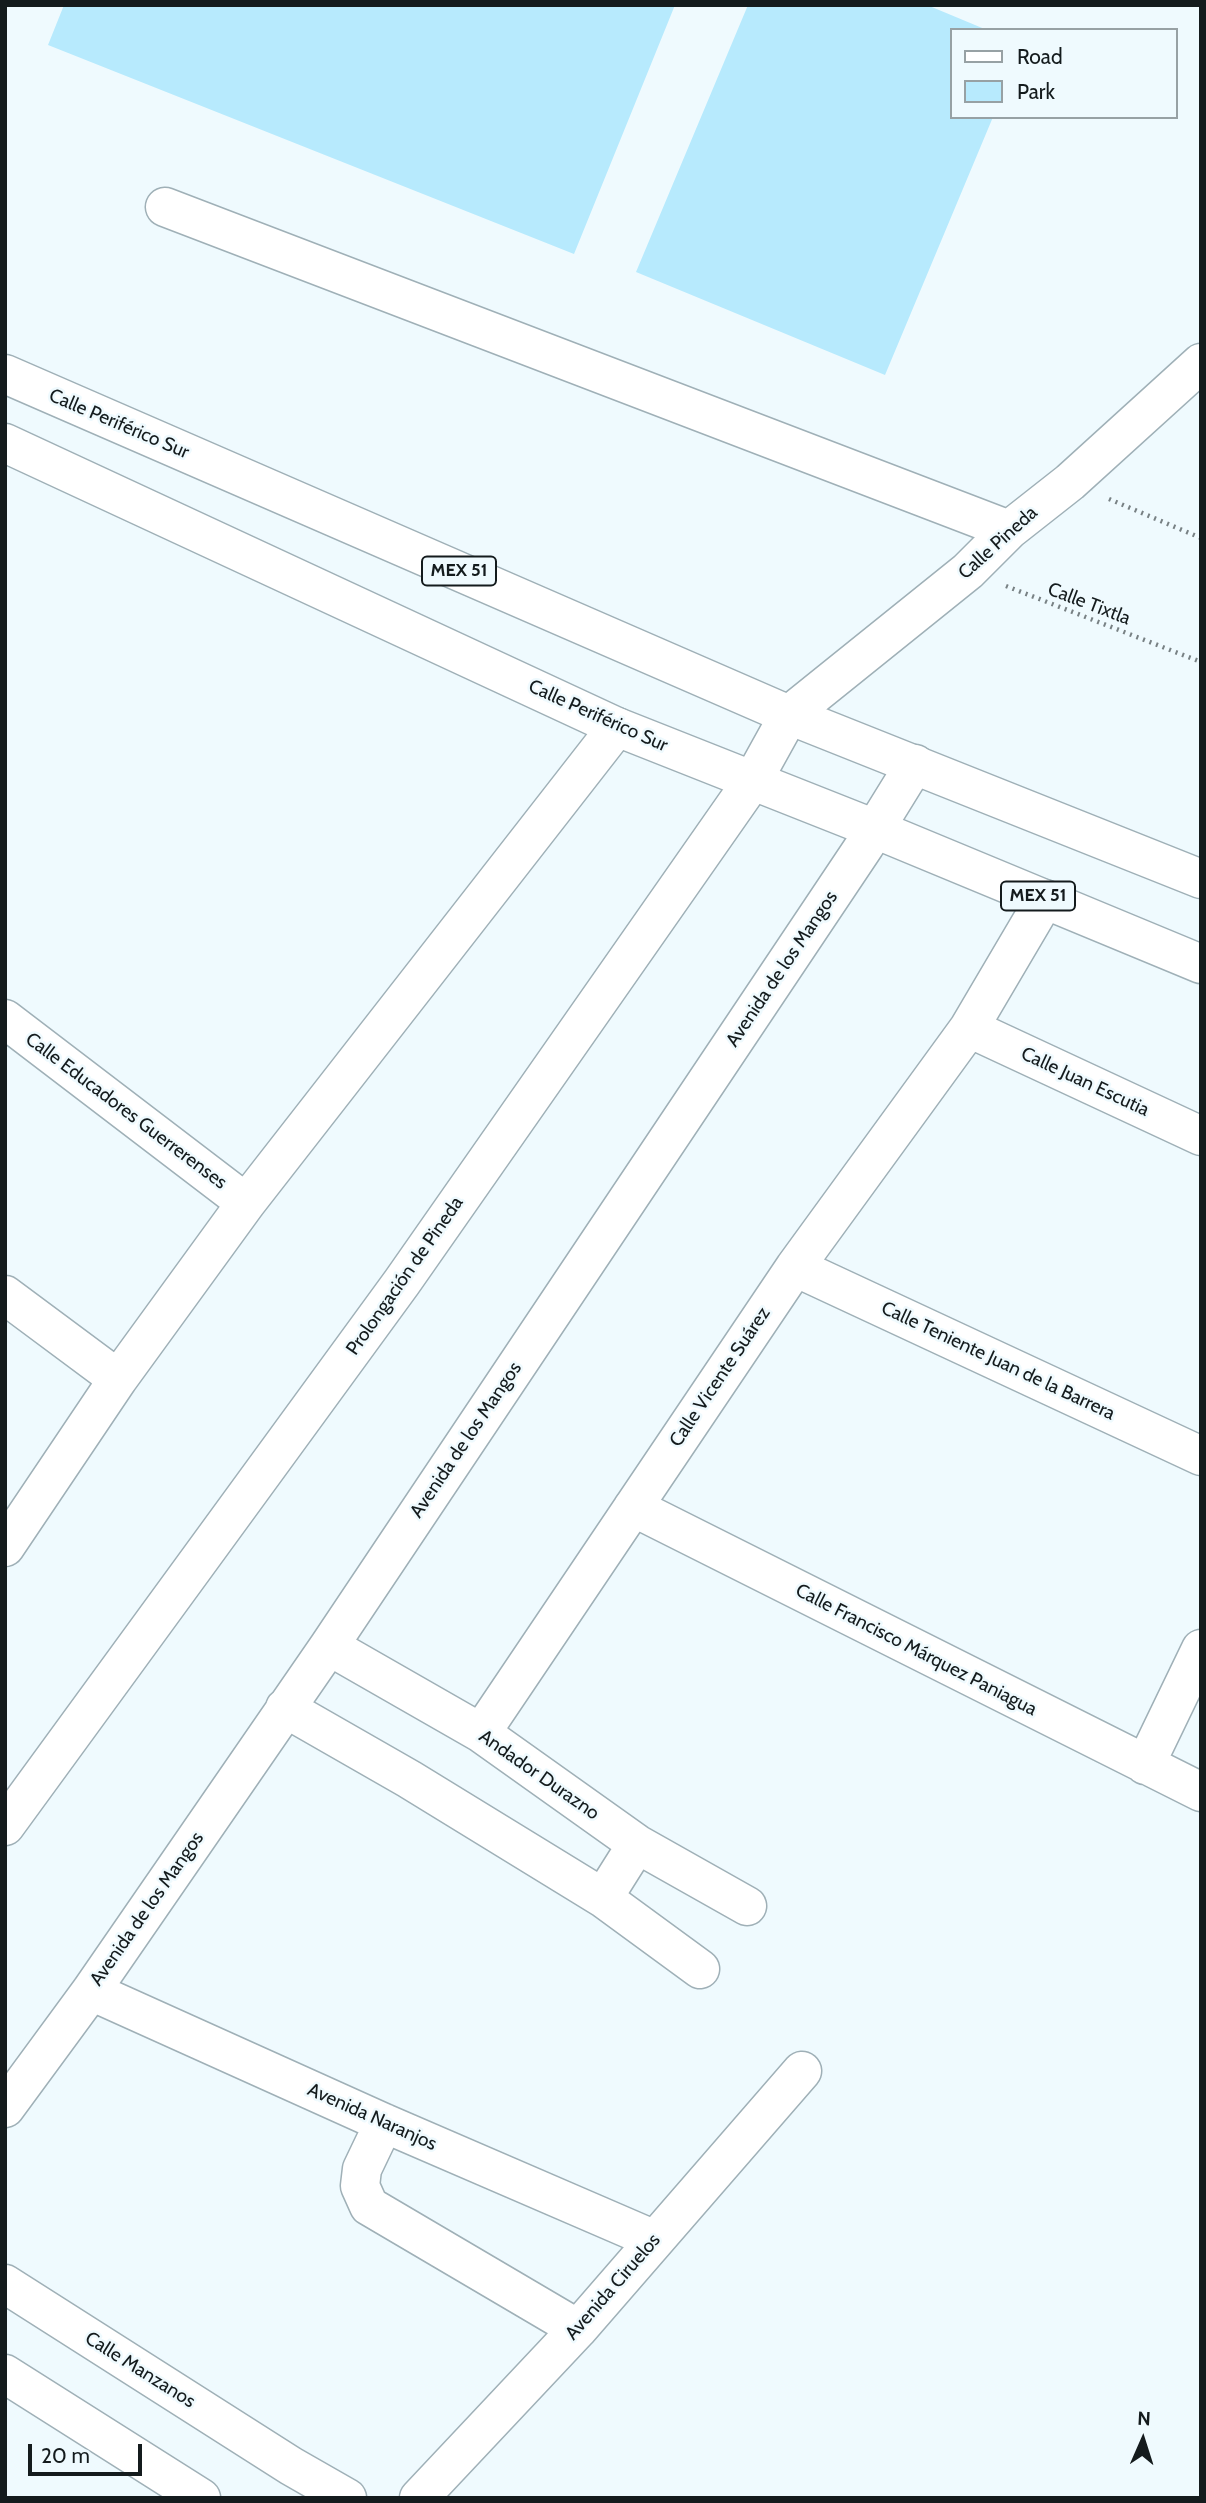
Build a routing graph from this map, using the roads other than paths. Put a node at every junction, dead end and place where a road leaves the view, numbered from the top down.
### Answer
1 (165, 207) dead end
2 (1201, 363) edge
3 (5, 374) edge
4 (5, 443) edge
5 (1009, 530) junction
6 (789, 715) junction
7 (617, 727) junction
8 (915, 764) junction
9 (753, 780) junction
10 (875, 829) junction
11 (1201, 880) edge
12 (1045, 899) junction
13 (1201, 964) edge
14 (5, 1019) edge
15 (969, 1028) junction
16 (1201, 1136) edge
17 (246, 1203) junction
18 (795, 1267) junction
19 (5, 1296) edge
20 (118, 1379) junction
21 (1201, 1456) edge
22 (633, 1507) junction
23 (5, 1547) edge
24 (329, 1646) junction
25 (1201, 1649) edge
26 (285, 1708) junction
27 (481, 1733) junction
28 (1146, 1765) junction
29 (1201, 1792) edge
30 (5, 1826) edge
31 (637, 1844) junction
32 (603, 1898) junction
33 (747, 1906) dead end
34 (700, 1969) dead end
35 (90, 1991) junction
36 (802, 2071) dead end
37 (5, 2108) edge
38 (384, 2123) junction
39 (656, 2240) junction
40 (5, 2284) edge
41 (578, 2329) junction
42 (5, 2374) edge
43 (201, 2498) edge
44 (347, 2498) edge
45 (419, 2498) edge

1 - 5 street
2 - 5 street, Calle Pineda
3 - 6 street, Calle Periférico Sur / MEX 51
4 - 7 street, Calle Periférico Sur / MEX 51
5 - 6 street, Calle Pineda
6 - 8 street, Calle Periférico Sur / MEX 51
6 - 9 street, Prolongación de Pineda
7 - 9 street, Calle Periférico Sur / MEX 51
7 - 17 street
8 - 10 street, Avenida de los Mangos
8 - 11 street, Calle Periférico Sur / MEX 51
9 - 10 street, Calle Periférico Sur / MEX 51
9 - 30 street, Prolongación de Pineda
10 - 12 street, Calle Periférico Sur / MEX 51
10 - 24 street, Avenida de los Mangos
12 - 13 street, Calle Periférico Sur / MEX 51
12 - 15 street, Calle Vicente Suárez
14 - 17 street, Calle Educadores Guerrerenses
15 - 16 street, Calle Juan Escutia
15 - 18 street, Calle Vicente Suárez
17 - 20 street
18 - 21 street, Calle Teniente Juan de la Barrera
18 - 22 street, Calle Vicente Suárez
19 - 20 street
20 - 23 street
22 - 27 street, Calle Vicente Suárez
22 - 28 street, Calle Francisco Márquez Paniagua
24 - 26 street, Avenida de los Mangos
24 - 27 street, Andador Durazno
25 - 28 street
26 - 32 street
26 - 35 street, Avenida de los Mangos
27 - 31 street, Andador Durazno
28 - 29 street, Calle Francisco Márquez Paniagua
31 - 32 street
31 - 33 street, Andador Durazno
32 - 34 street
35 - 37 street, Avenida de los Mangos
35 - 38 street, Avenida Naranjos
36 - 39 street, Avenida Ciruelos
38 - 39 street, Avenida Naranjos
38 - 41 street
39 - 41 street, Avenida Ciruelos
40 - 44 street, Calle Manzanos
41 - 45 street, Avenida Ciruelos
42 - 43 street

